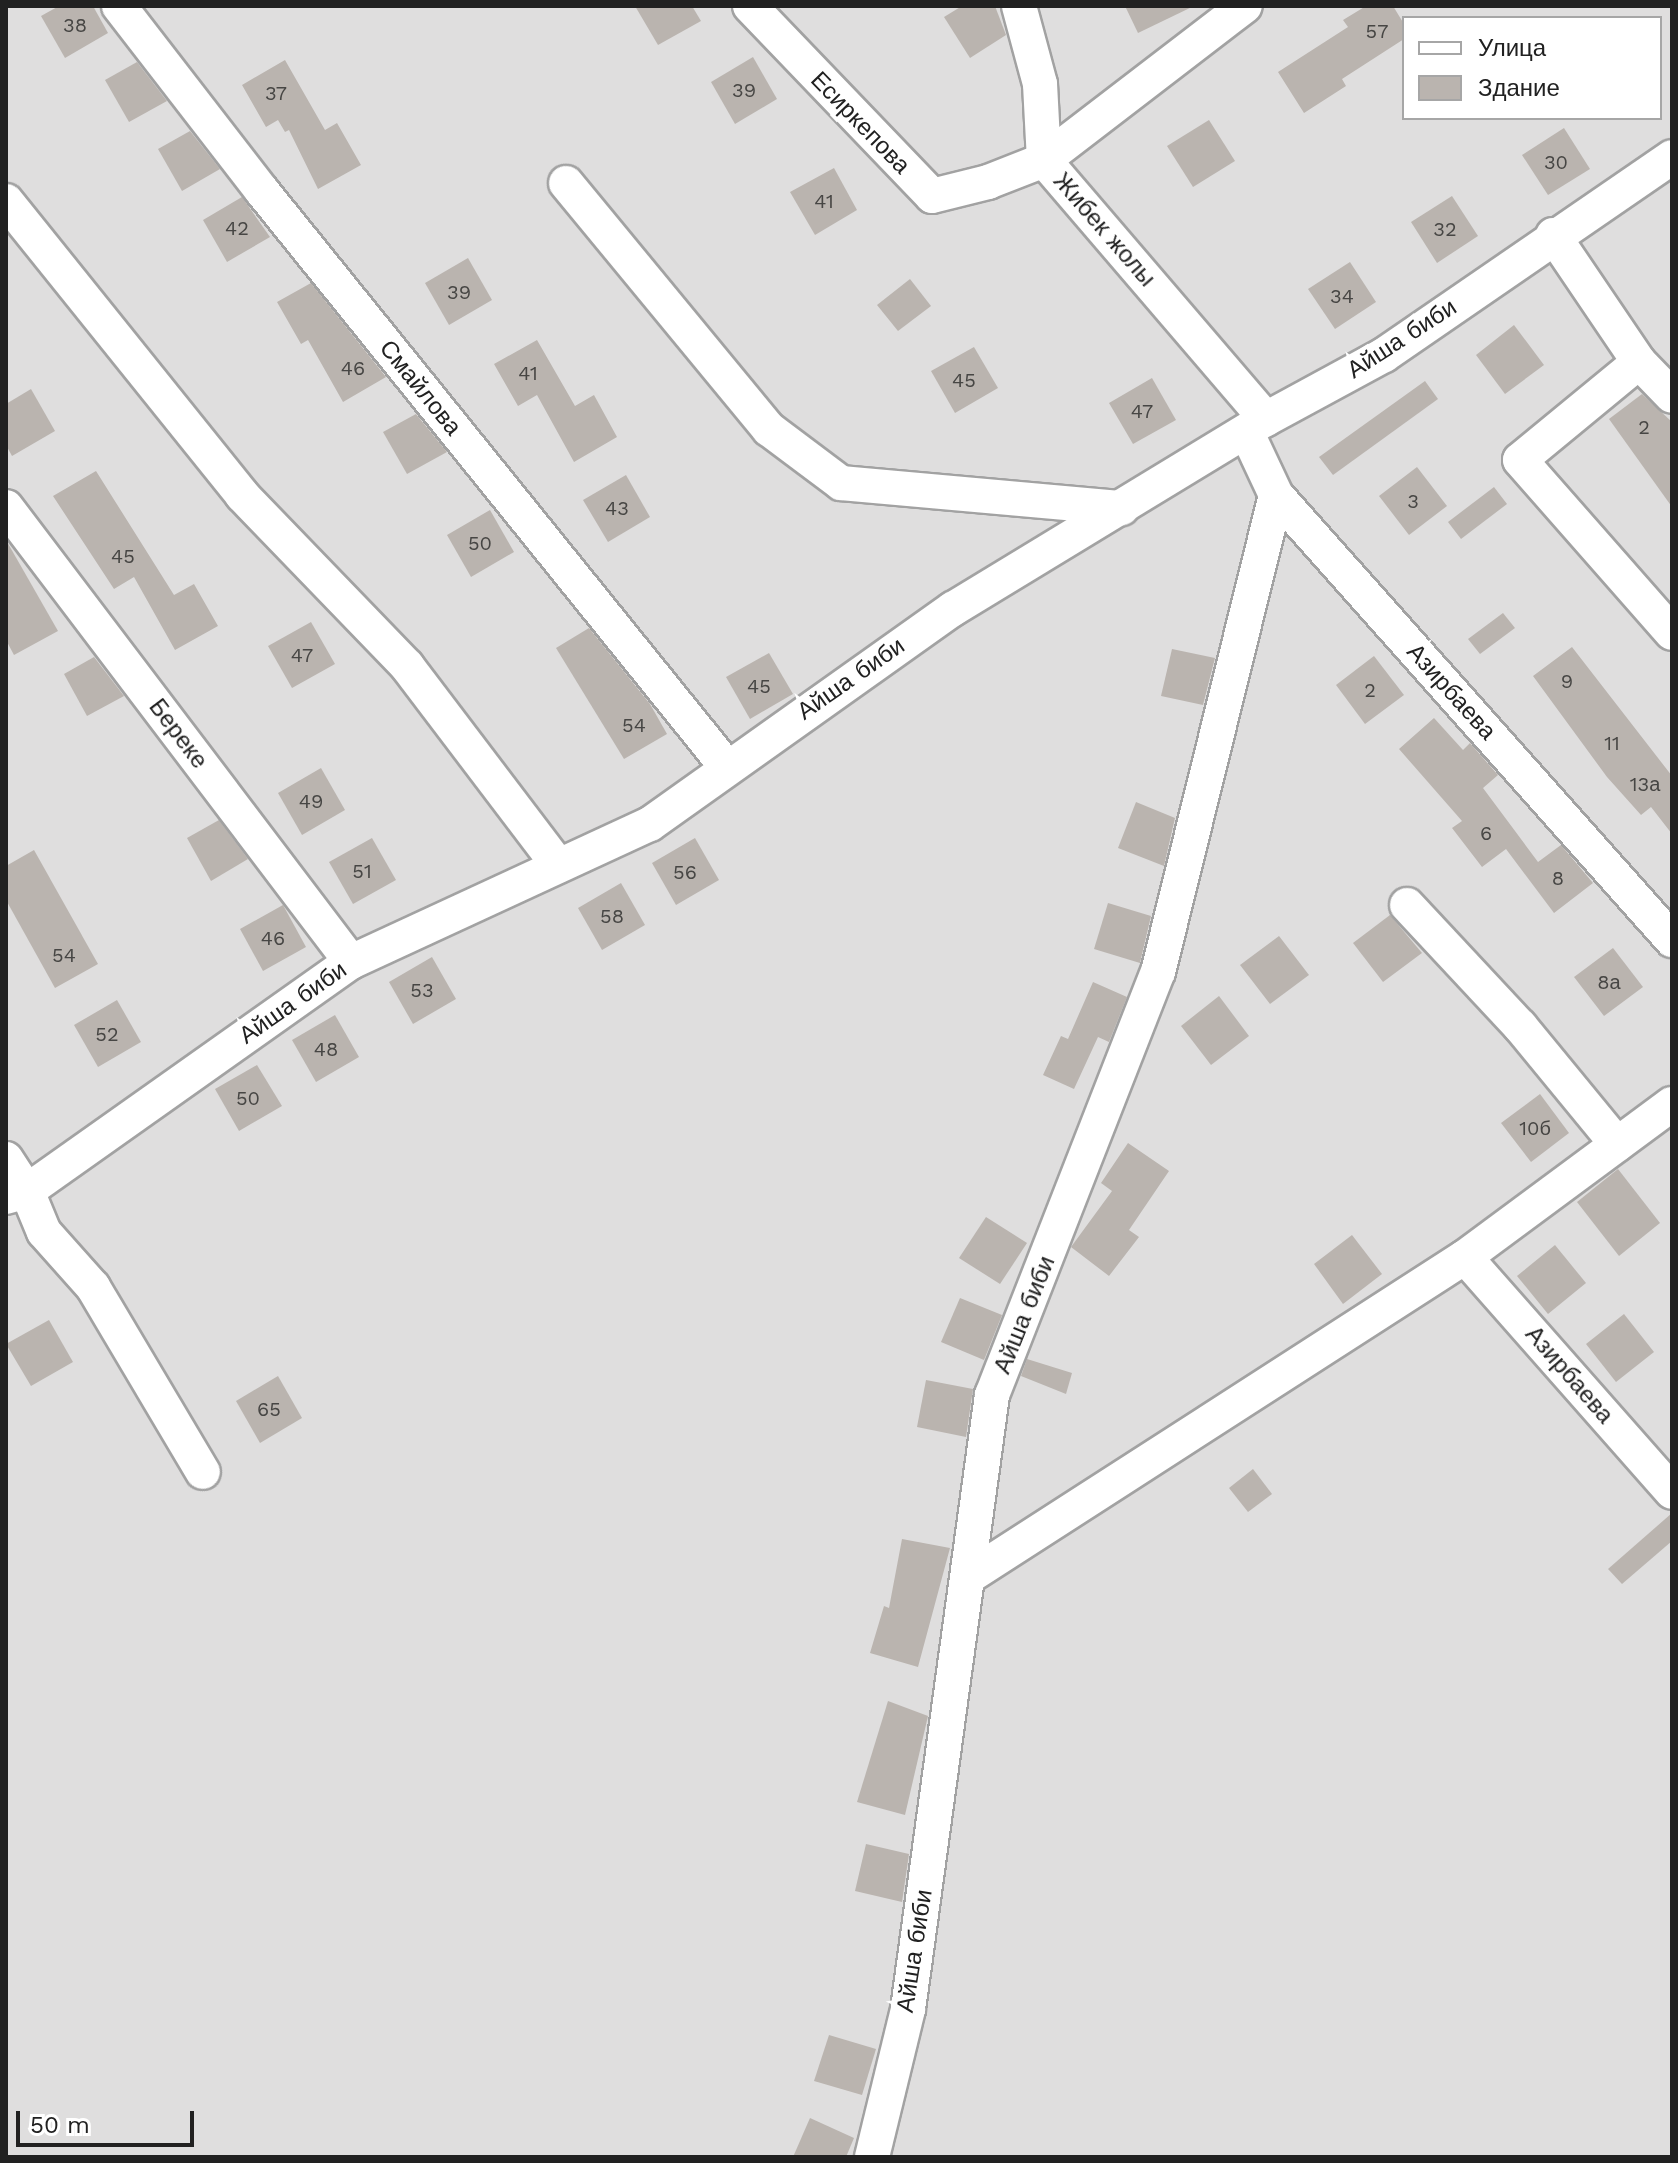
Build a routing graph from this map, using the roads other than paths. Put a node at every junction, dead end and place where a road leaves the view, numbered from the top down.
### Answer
1 (119, 6) edge
2 (750, 6) edge
3 (1019, 6) edge
4 (1245, 6) edge
5 (1672, 157) edge
6 (1044, 160) junction
7 (566, 183) dead end
8 (6, 201) edge
9 (1553, 235) junction
10 (1639, 362) junction
11 (1672, 396) edge
12 (1256, 426) junction
13 (1276, 495) junction
14 (6, 507) edge
15 (1122, 508) junction
16 (1672, 633) edge
17 (726, 766) junction
18 (558, 865) junction
19 (1407, 905) dead end
20 (1668, 928) edge
21 (351, 962) junction
22 (1672, 1104) edge
23 (1617, 1144) junction
24 (6, 1159) edge
25 (16, 1194) edge
26 (1465, 1257) junction
27 (203, 1472) dead end
28 (1672, 1492) edge
29 (968, 1577) junction
30 (872, 2157) edge

1 - 17 street, Смайлова
2 - 6 street, Есиркепова
3 - 6 street, Жибек жолы
4 - 6 street
5 - 9 street, Айша биби
6 - 12 street, Жибек жолы
7 - 15 street
8 - 18 street
9 - 10 street
9 - 12 street, Айша биби
10 - 11 street
10 - 16 street
12 - 13 street, Азирбаева
12 - 15 street, Айша биби
13 - 20 street, Азирбаева
13 - 29 street, Айша биби
14 - 21 street, Береке
15 - 17 street, Айша биби
17 - 18 street, Айша биби
18 - 21 street, Айша биби
19 - 23 street
21 - 25 street, Айша биби
22 - 23 street
23 - 26 street
24 - 25 street
25 - 27 street
26 - 28 street, Азирбаева
26 - 29 street
29 - 30 street, Айша биби

